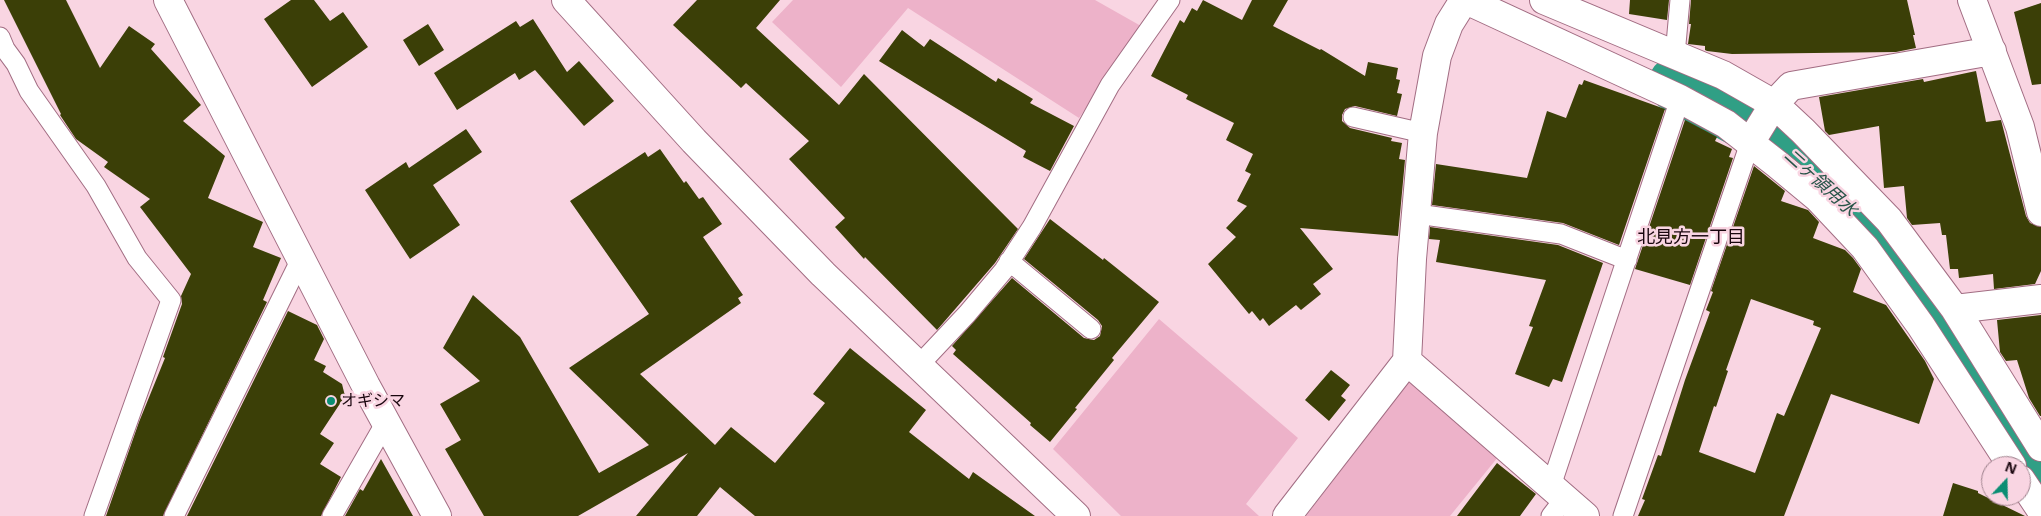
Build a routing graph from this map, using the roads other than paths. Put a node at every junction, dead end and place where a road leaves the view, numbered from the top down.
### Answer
1 (168, 0) edge
2 (566, 0) edge
3 (1170, 0) edge
4 (1465, 0) edge
5 (1544, 0) edge
6 (1680, 0) edge
7 (1972, 0) edge
8 (0, 37) edge
9 (1992, 51) junction
10 (1675, 55) junction
11 (1680, 100) junction
12 (1774, 104) junction
13 (1353, 117) dead end
14 (1423, 133) junction
15 (1750, 143) junction
16 (2041, 212) edge
17 (1416, 214) junction
18 (301, 259) junction
19 (1627, 260) junction
20 (1009, 262) junction
21 (2041, 299) edge
22 (1955, 309) junction
23 (1091, 329) dead end
24 (1406, 361) junction
25 (919, 365) junction
26 (386, 422) junction
27 (2041, 447) edge
28 (2005, 456) edge
29 (2031, 495) edge
30 (1556, 500) edge
31 (2041, 510) edge
32 (94, 516) edge
33 (174, 516) edge
34 (332, 516) edge
35 (437, 516) edge
36 (1076, 516) edge
37 (1287, 516) edge
38 (1586, 516) edge
39 (1623, 516) edge

1 - 18 street
2 - 25 street
3 - 20 lane
4 - 11 street
4 - 14 street
5 - 10 street
6 - 10 lane
7 - 9 street
8 - 32 lane
9 - 12 street
9 - 16 street
10 - 12 street
11 - 15 street
11 - 19 lane
12 - 15 street
12 - 22 street
13 - 14 lane
14 - 17 street
15 - 28 street
15 - 39 lane
17 - 19 lane
17 - 24 street
18 - 26 street
18 - 33 lane
19 - 30 lane
20 - 23 lane
20 - 25 lane
21 - 22 street
22 - 27 street
24 - 30 street
24 - 37 street
25 - 36 street
26 - 34 lane
26 - 35 street
29 - 31 street
30 - 38 street

